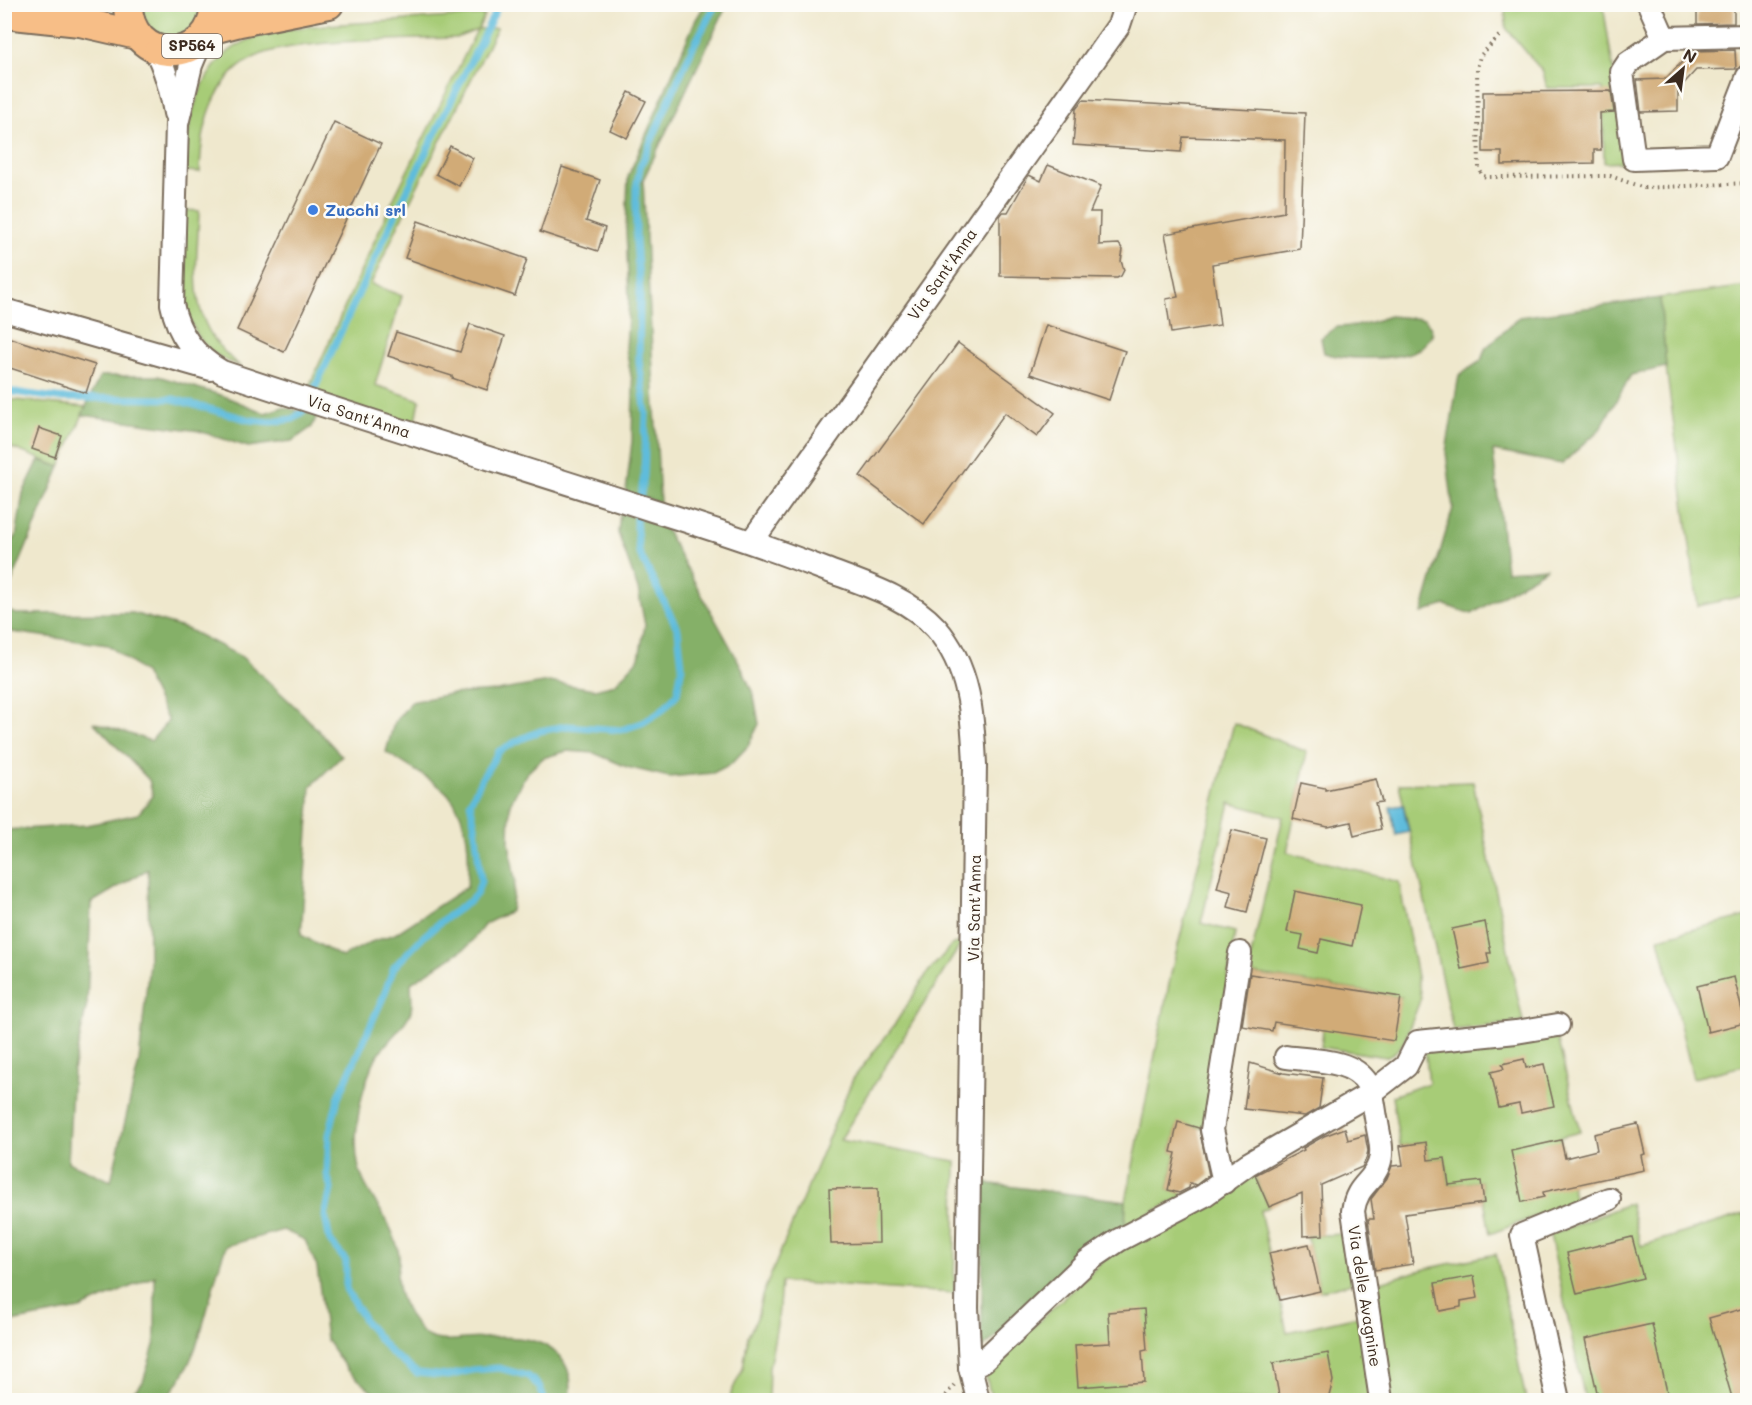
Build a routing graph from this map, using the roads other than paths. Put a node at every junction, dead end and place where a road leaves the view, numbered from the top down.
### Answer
1 (57, 4) edge
2 (128, 4) edge
3 (329, 4) edge
4 (1126, 4) edge
5 (1649, 4) edge
6 (4, 12) edge
7 (208, 25) edge
8 (1748, 36) edge
9 (1664, 38) junction
10 (146, 42) junction
11 (1748, 76) edge
12 (177, 124) junction
13 (4, 310) edge
14 (222, 372) junction
15 (752, 541) junction
16 (1240, 953) dead end
17 (1558, 1025) dead end
18 (1286, 1057) dead end
19 (1371, 1093) junction
20 (1224, 1182) junction
21 (1609, 1199) dead end
22 (970, 1367) junction
23 (978, 1401) edge
24 (1381, 1401) edge
25 (1558, 1401) edge

1 - 6 main road, SP564
2 - 10 main road
3 - 7 main road, SP564
4 - 15 street, Via Sant'Anna
5 - 9 street
6 - 10 main road, SP564
7 - 10 main road, SP564
7 - 12 street, Via Sant'Anna
8 - 9 street
9 - 11 street
10 - 12 street, Via Sant'Anna
12 - 14 street, Via Sant'Anna
13 - 14 street
14 - 15 street, Via Sant'Anna
15 - 22 street, Via Sant'Anna
16 - 20 street
17 - 19 street
18 - 19 street, Via delle Avagnine
19 - 20 street
19 - 24 street, Via delle Avagnine
20 - 22 street
21 - 25 street
22 - 23 street, Via Sant'Anna

